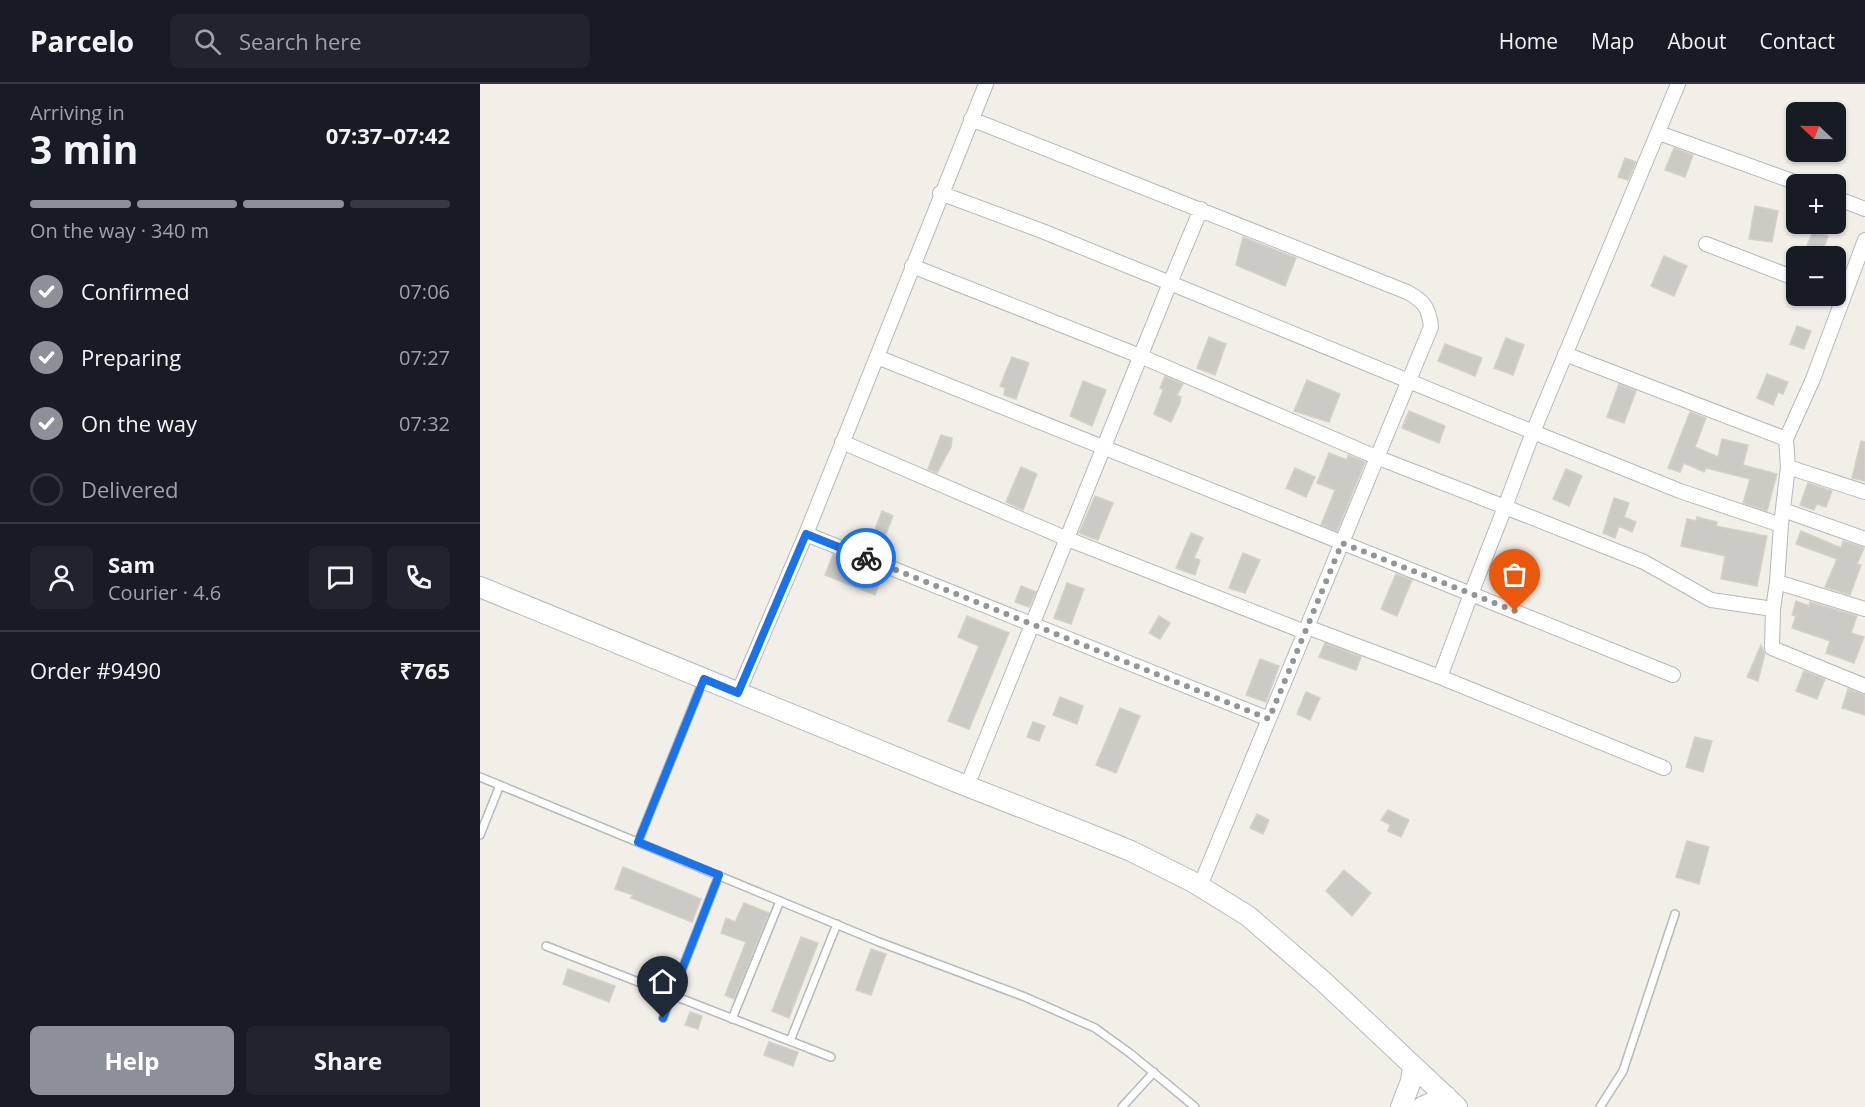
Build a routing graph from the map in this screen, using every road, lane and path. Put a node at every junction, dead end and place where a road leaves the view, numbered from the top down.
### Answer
1 (986, 84) edge
2 (1678, 84) edge
3 (971, 119) junction
4 (1659, 133) junction
5 (1786, 179) edge
6 (940, 193) junction
7 (1846, 202) edge
8 (1201, 209) junction
9 (1865, 209) edge
10 (1865, 240) edge
11 (1706, 244) dead end
12 (912, 266) junction
13 (1786, 275) edge
14 (1846, 282) edge
15 (1170, 283) junction
16 (1836, 306) edge
17 (1565, 354) junction
18 (1140, 356) junction
19 (877, 357) junction
20 (1408, 379) junction
21 (1533, 432) junction
22 (1786, 439) junction
23 (842, 442) junction
24 (1103, 446) junction
25 (1376, 457) junction
26 (1788, 467) junction
27 (1865, 492) edge
28 (1505, 507) junction
29 (1783, 510) junction
30 (1781, 525) junction
31 (806, 534) junction
32 (1065, 538) junction
33 (1865, 539) edge
34 (1342, 543) junction
35 (1777, 582) junction
36 (480, 587) edge
37 (1472, 594) junction
38 (1773, 609) junction
39 (1865, 609) edge
40 (1031, 624) junction
41 (1306, 630) junction
42 (1673, 675) dead end
43 (1440, 677) junction
44 (704, 679) junction
45 (1865, 686) edge
46 (738, 693) junction
47 (1269, 719) junction
48 (1664, 768) dead end
49 (480, 777) edge
50 (500, 785) junction
51 (967, 786) junction
52 (480, 834) edge
53 (638, 842) junction
54 (719, 875) junction
55 (1200, 886) junction
56 (780, 901) junction
57 (1675, 914) dead end
58 (837, 924) junction
59 (546, 946) dead end
60 (672, 995) junction
61 (663, 1018) dead end
62 (732, 1019) junction
63 (790, 1041) junction
64 (831, 1057) dead end
65 (1413, 1066) junction
66 (1154, 1072) junction
67 (1452, 1102) edge
68 (1122, 1107) edge
69 (1195, 1107) edge
70 (1401, 1107) edge
71 (1422, 1107) edge
72 (1600, 1107) edge

1 - 3 street
2 - 4 street
3 - 6 street
3 - 8 street
4 - 5 street
4 - 17 street
6 - 12 street
6 - 15 street
7 - 9 street
8 - 15 street
8 - 20 street
10 - 14 street
11 - 13 street
12 - 18 street
12 - 19 street
15 - 18 street
15 - 20 street
16 - 22 street
17 - 21 street
17 - 22 street
18 - 24 street
18 - 25 street
19 - 23 street
19 - 24 street
20 - 21 street
20 - 25 street
21 - 28 street
21 - 30 street
22 - 26 street
23 - 31 street
23 - 32 street
24 - 32 street
24 - 34 street
25 - 28 street
25 - 34 street
26 - 27 street
26 - 29 street
28 - 37 street
28 - 38 street
29 - 30 street
29 - 33 street
30 - 35 street
31 - 40 street
31 - 46 street
32 - 40 street
32 - 41 street
34 - 37 street
34 - 41 street
35 - 38 street
35 - 39 street
36 - 44 main road
37 - 42 street
37 - 43 street
38 - 45 street
40 - 47 street
40 - 51 street
41 - 43 street
41 - 47 street
43 - 48 street
44 - 46 main road
44 - 53 lane
46 - 51 main road
47 - 55 street
49 - 50 lane
50 - 52 lane
50 - 53 lane
51 - 55 main road
53 - 54 lane
54 - 56 lane
54 - 60 lane
55 - 65 main road
56 - 58 lane
56 - 62 lane
57 - 72 lane
58 - 63 lane
58 - 66 lane
59 - 60 lane
60 - 61 lane
60 - 62 lane
62 - 63 lane
63 - 64 lane
65 - 67 main road
65 - 70 main road
66 - 68 lane
66 - 69 lane
67 - 71 main road

